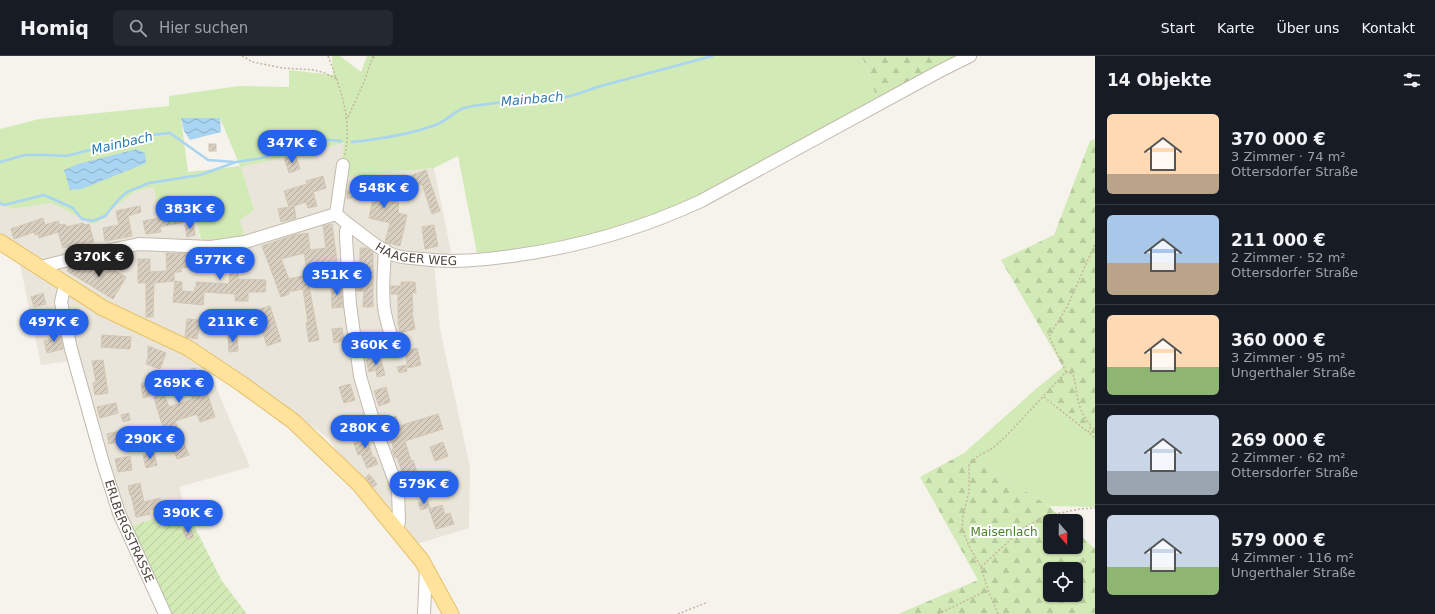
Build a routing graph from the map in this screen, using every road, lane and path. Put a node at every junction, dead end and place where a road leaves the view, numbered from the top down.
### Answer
1 (242, 56) edge
2 (328, 56) edge
3 (377, 56) edge
4 (970, 56) edge
5 (373, 57) edge
6 (337, 79) junction
7 (347, 118) junction
8 (343, 165) joint
9 (336, 214) junction
10 (349, 225) junction
11 (0, 242) edge
12 (1095, 244) edge
13 (386, 250) junction
14 (40, 267) junction
15 (65, 284) junction
16 (396, 350) dead end
17 (1066, 372) junction
18 (1044, 397) junction
19 (1088, 432) junction
20 (1095, 438) edge
21 (1095, 508) edge
22 (397, 530) junction
23 (424, 565) junction
24 (981, 567) junction
25 (988, 590) junction
26 (708, 602) dead end
27 (165, 614) edge
28 (424, 614) edge
29 (451, 614) edge
30 (678, 614) edge
31 (938, 614) edge
32 (998, 614) edge

1 - 6 path
2 - 6 path
3 - 5 path
4 - 13 street, HAAGER WEG
5 - 7 path
6 - 7 path
7 - 8 path
8 - 9 street
9 - 10 street, HAAGER WEG
9 - 14 street
10 - 13 street, HAAGER WEG
10 - 22 street
11 - 14 main road
12 - 17 path
13 - 16 street
14 - 15 main road
15 - 22 main road
15 - 27 street, ERLBERGSTRASSE
17 - 18 path
17 - 19 path
18 - 19 path
18 - 24 path
19 - 20 path
21 - 24 path
22 - 23 main road
23 - 28 street
23 - 29 main road
24 - 25 path
25 - 31 path
25 - 32 path
26 - 30 path

